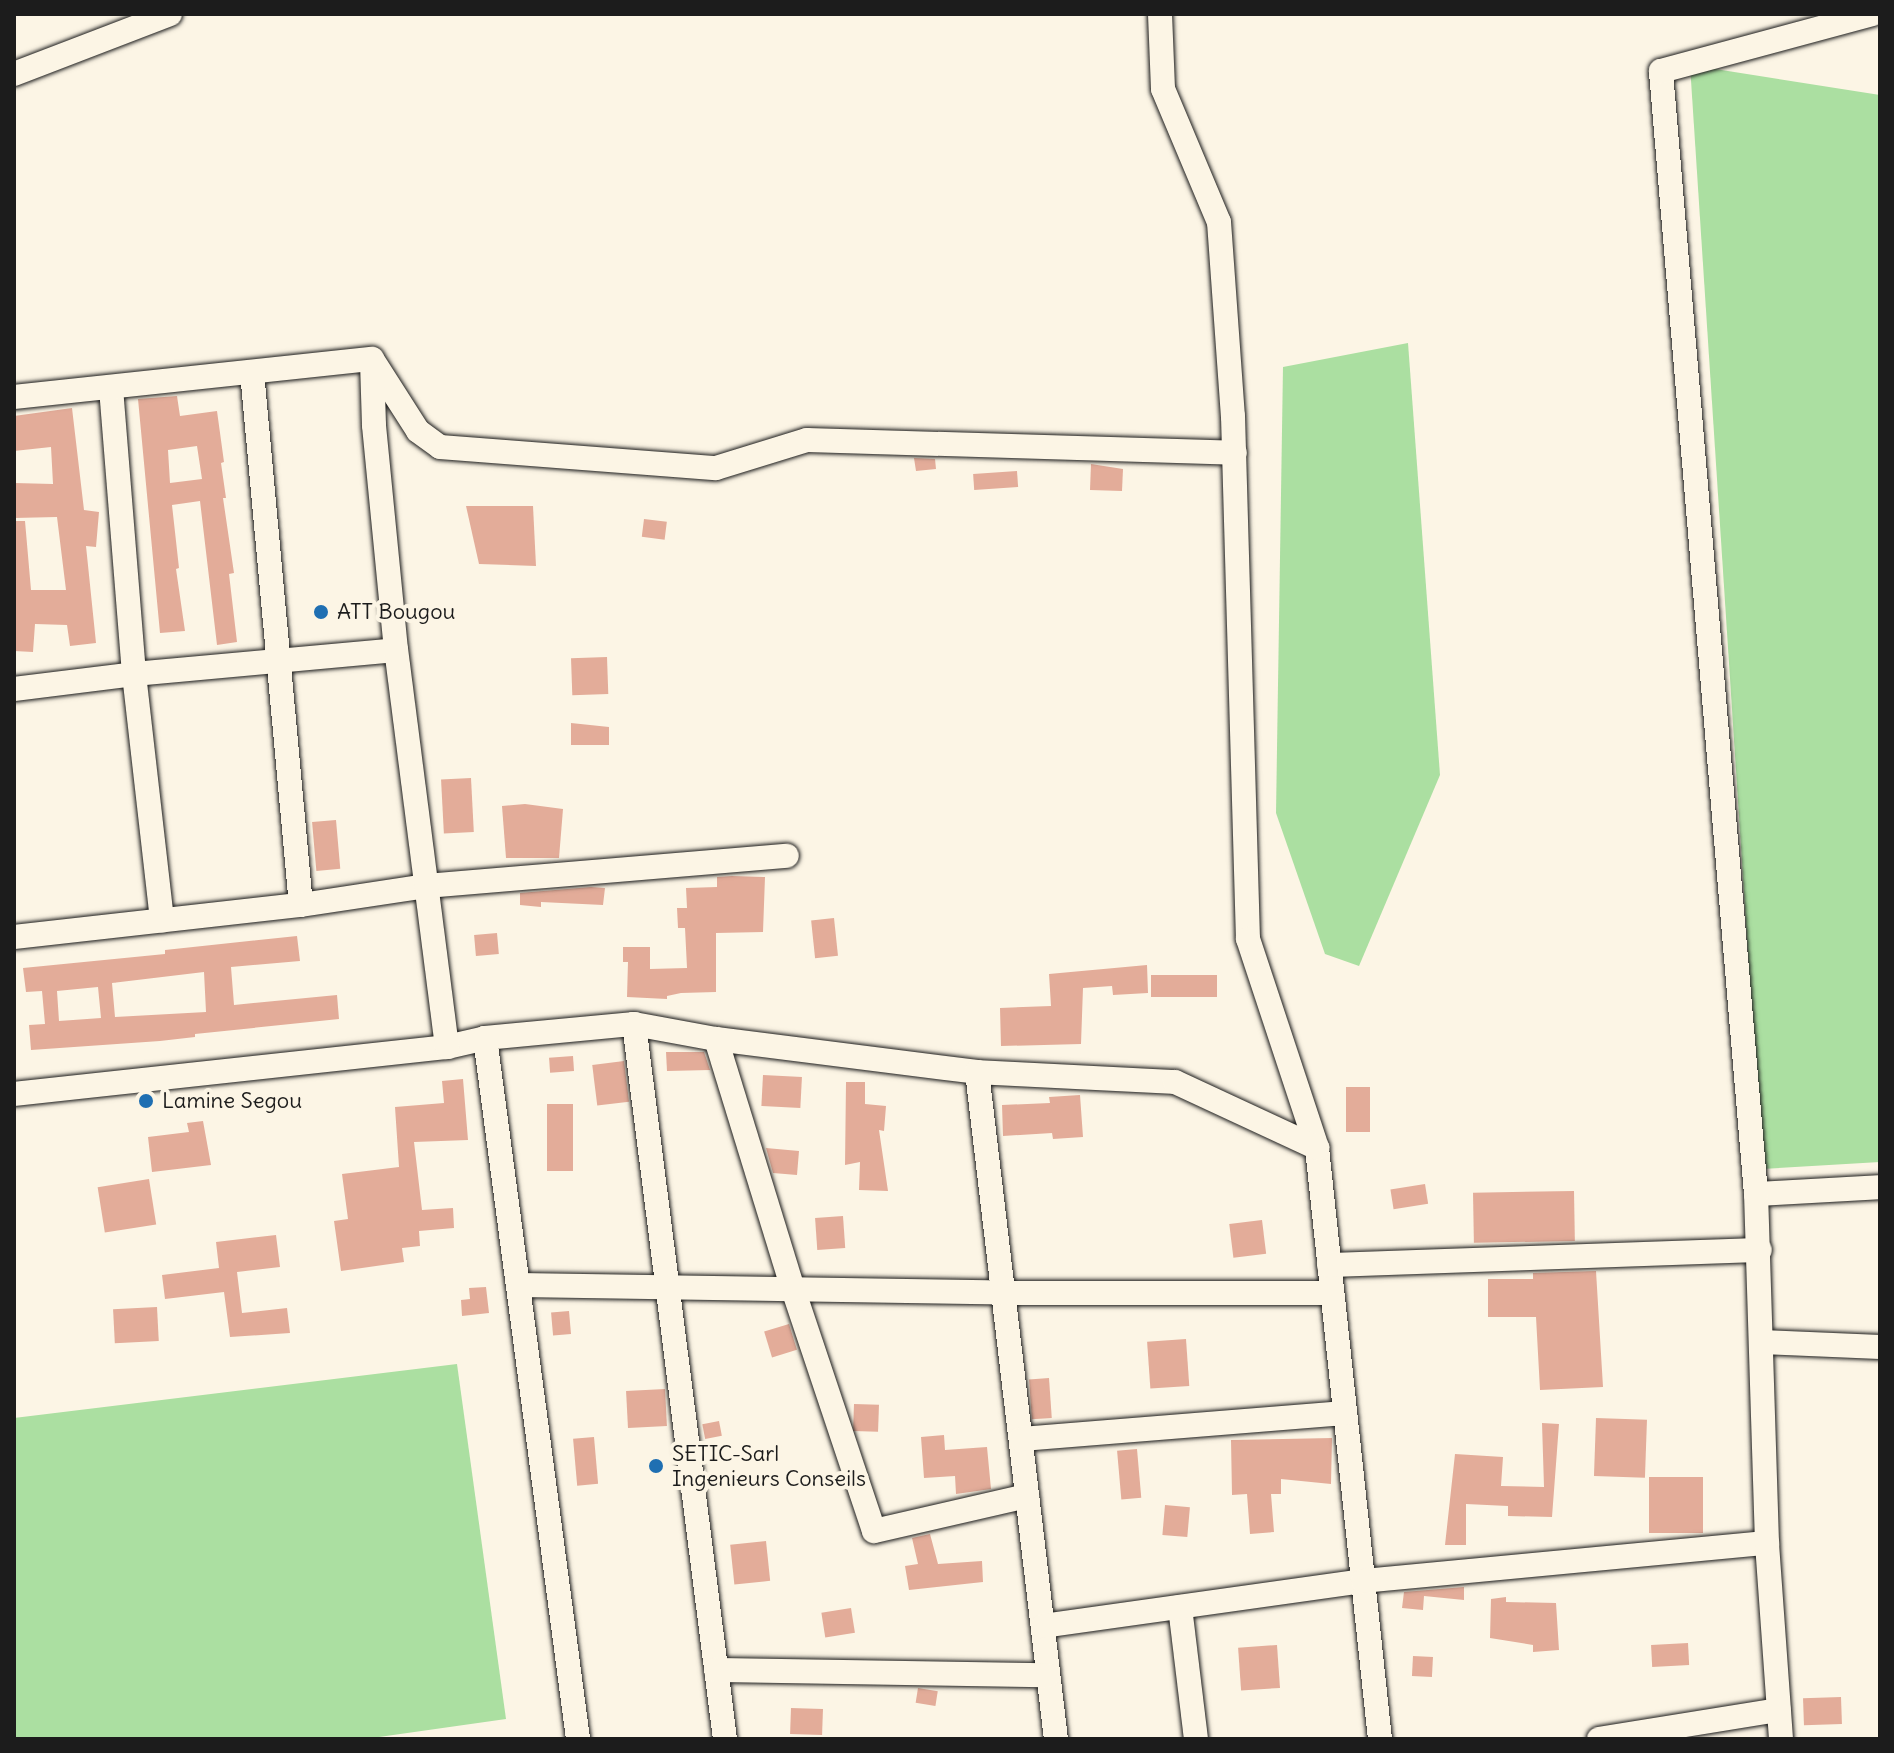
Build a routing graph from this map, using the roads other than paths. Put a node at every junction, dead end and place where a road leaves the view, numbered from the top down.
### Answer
1 (170, 14) edge
2 (1160, 14) edge
3 (1872, 14) edge
4 (14, 74) edge
5 (372, 359) junction
6 (252, 372) junction
7 (111, 388) junction
8 (14, 397) edge
9 (1235, 453) junction
10 (396, 650) junction
11 (280, 660) junction
12 (134, 674) junction
13 (14, 689) edge
14 (787, 856) dead end
15 (426, 886) junction
16 (301, 905) junction
17 (162, 920) junction
18 (14, 937) edge
19 (634, 1024) junction
20 (485, 1038) junction
21 (716, 1039) junction
22 (447, 1047) junction
23 (977, 1072) junction
24 (14, 1094) edge
25 (1317, 1148) junction
26 (1880, 1187) edge
27 (1756, 1194) junction
28 (1760, 1250) junction
29 (1329, 1265) junction
30 (519, 1285) junction
31 (668, 1288) junction
32 (793, 1289) junction
33 (1004, 1293) junction
34 (1332, 1293) junction
35 (1762, 1342) junction
36 (1880, 1347) edge
37 (1345, 1413) junction
38 (1021, 1439) junction
39 (1027, 1496) junction
40 (1767, 1543) junction
41 (1363, 1581) junction
42 (1180, 1607) junction
43 (1043, 1626) junction
44 (716, 1670) junction
45 (1048, 1675) junction
46 (1779, 1710) junction
47 (578, 1739) edge
48 (725, 1739) edge
49 (1056, 1739) edge
50 (1196, 1739) edge
51 (1380, 1739) edge
52 (1599, 1739) edge
53 (1781, 1739) edge

1 - 4 street
2 - 9 street
3 - 27 street
5 - 6 street
5 - 9 street
5 - 10 street
6 - 7 street
6 - 11 street
7 - 8 street
7 - 12 street
9 - 25 street
10 - 11 street
10 - 15 street
11 - 12 street
11 - 16 street
12 - 13 street
12 - 17 street
14 - 15 street
15 - 16 street
15 - 22 street
16 - 17 street
17 - 18 street
19 - 20 street
19 - 21 street
19 - 31 street
20 - 22 street
20 - 30 street
21 - 23 street
21 - 32 street
22 - 24 street
23 - 25 street
23 - 33 street
25 - 29 street
26 - 27 street
27 - 28 street
28 - 29 street
28 - 35 street
29 - 34 street
30 - 31 street
30 - 47 street
31 - 32 street
31 - 44 street
32 - 33 street
32 - 39 street
33 - 34 street
33 - 38 street
34 - 37 street
35 - 36 street
35 - 40 street
37 - 38 street
37 - 41 street
38 - 39 street
39 - 43 street
40 - 41 street
40 - 46 street
41 - 42 street
41 - 51 street
42 - 43 street
42 - 50 street
43 - 45 street
44 - 45 street
44 - 48 street
45 - 49 street
46 - 52 street
46 - 53 street

